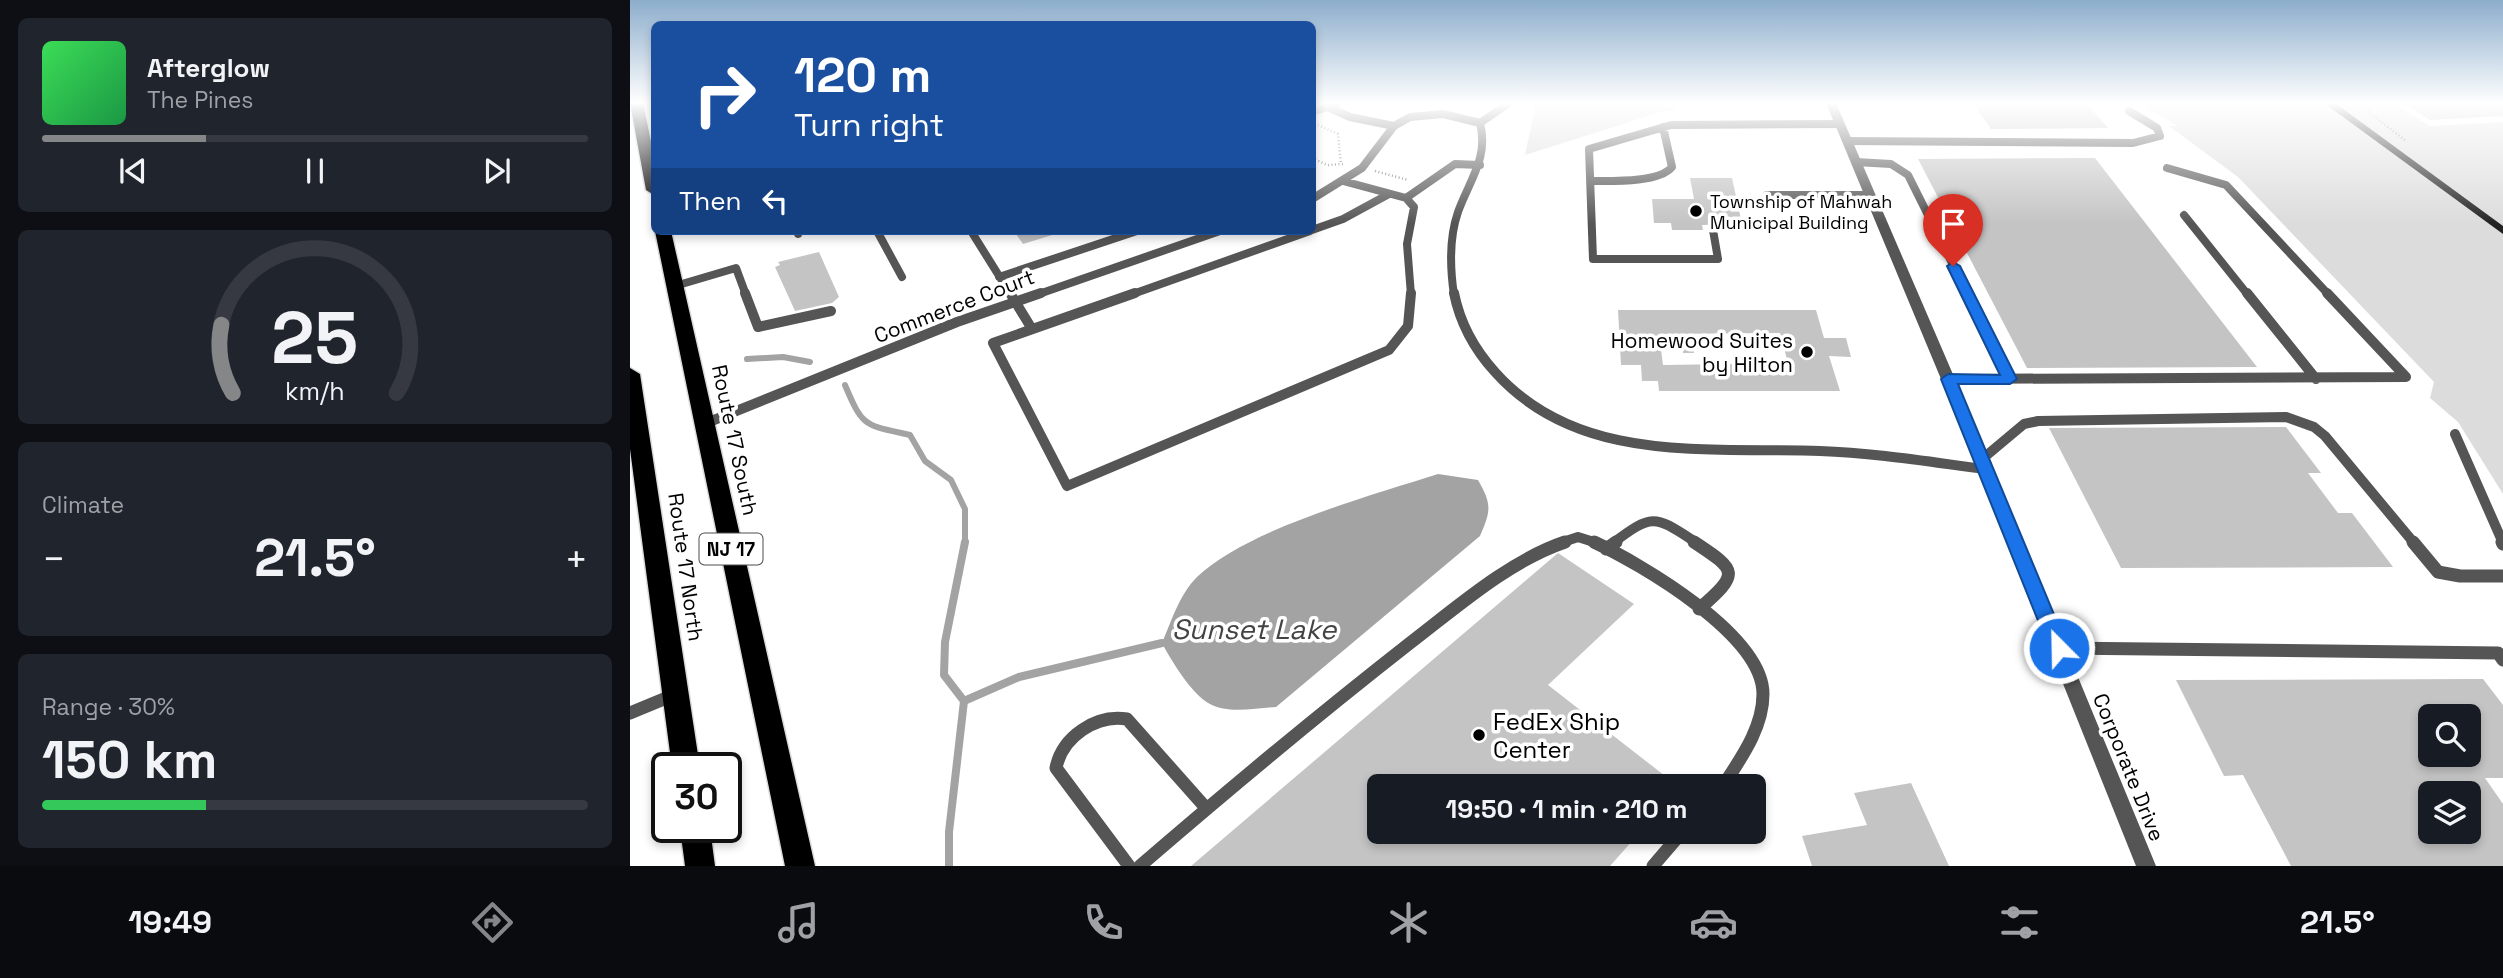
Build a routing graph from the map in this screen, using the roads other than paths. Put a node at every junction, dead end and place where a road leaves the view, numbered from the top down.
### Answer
1 (646, 143) edge
2 (1381, 143) edge
3 (1484, 143) edge
4 (1609, 143) edge
5 (1667, 143) edge
6 (1848, 143) edge
7 (2384, 143) edge
8 (1856, 162) junction
9 (651, 165) edge
10 (1480, 166) junction
11 (2167, 168) dead end
12 (1343, 181) junction
13 (1591, 181) junction
14 (1389, 194) junction
15 (1767, 195) dead end
16 (1870, 195) junction
17 (1316, 197) edge
18 (1406, 198) junction
19 (2183, 215) dead end
20 (1316, 228) edge
21 (1713, 230) dead end
22 (2503, 231) edge
23 (664, 235) edge
24 (879, 235) edge
25 (973, 235) edge
26 (1125, 235) edge
27 (1208, 235) edge
28 (1297, 235) edge
29 (902, 277) dead end
30 (999, 277) junction
31 (675, 286) junction
32 (1014, 302) junction
33 (831, 311) dead end
34 (1032, 329) junction
35 (630, 374) edge
36 (1948, 379) junction
37 (2010, 379) junction
38 (2316, 379) junction
39 (704, 424) junction
40 (2455, 434) dead end
41 (1983, 465) junction
42 (638, 487) edge
43 (2503, 544) edge
44 (1606, 549) junction
45 (2503, 576) edge
46 (1699, 609) junction
47 (2059, 648) junction
48 (2503, 660) edge
49 (676, 694) junction
50 (630, 713) edge
51 (684, 752) edge
52 (1730, 774) edge
53 (1206, 808) junction
54 (697, 843) edge
55 (1672, 844) edge
56 (700, 866) edge
57 (800, 866) edge
58 (1129, 866) edge
59 (1140, 866) edge
60 (1653, 866) edge
61 (2146, 866) edge

1 - 9 highway
2 - 12 lane
3 - 10 lane
4 - 13 lane
5 - 13 lane
6 - 8 street, Corporate Drive
7 - 22 street
8 - 16 street, Corporate Drive
8 - 37 lane
10 - 18 lane
10 - 41 lane
11 - 38 lane
12 - 14 lane
12 - 17 lane
13 - 21 lane
14 - 18 lane
14 - 20 lane
15 - 16 lane
16 - 36 street, Corporate Drive
18 - 34 lane
19 - 38 lane
23 - 31 highway, Route 17 South / NJ 17
24 - 29 lane
25 - 30 lane
26 - 30 lane
27 - 32 lane, Commerce Court
28 - 34 lane
30 - 32 lane
31 - 33 lane
31 - 39 highway, Route 17 South / NJ 17
32 - 34 lane
32 - 39 lane, Commerce Court
35 - 42 highway, Route 17 North
36 - 37 lane
36 - 41 street, Corporate Drive
37 - 38 lane
39 - 57 highway, Route 17 South / NJ 17
40 - 43 lane
41 - 45 lane
41 - 47 street, Corporate Drive
42 - 49 highway, Route 17 North
44 - 46 lane
44 - 46 lane
44 - 53 lane
46 - 52 lane
47 - 48 lane
47 - 61 street, Corporate Drive
49 - 50 lane
49 - 51 highway, Route 17 North
53 - 58 lane
53 - 59 lane
54 - 56 highway
55 - 60 lane

